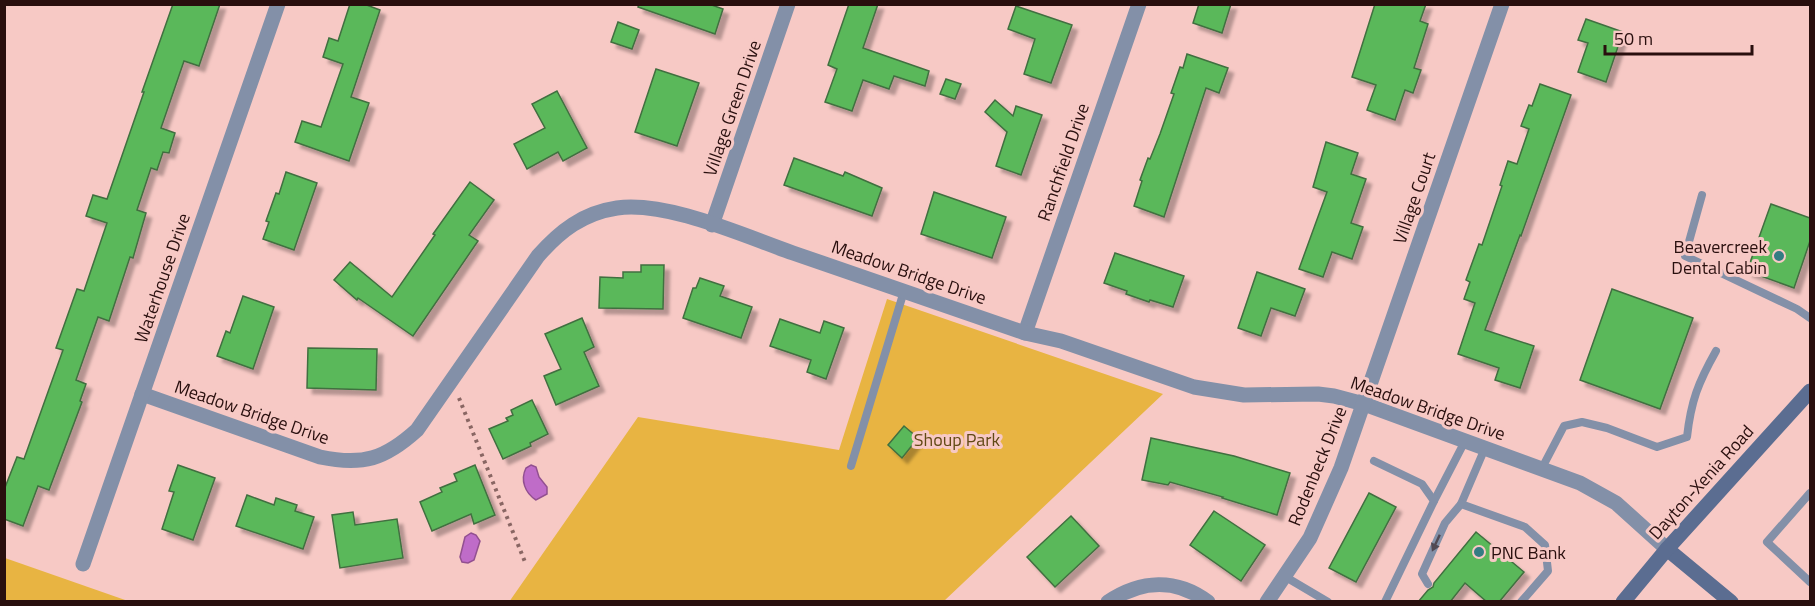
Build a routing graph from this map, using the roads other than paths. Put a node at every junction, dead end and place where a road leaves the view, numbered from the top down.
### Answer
1 (278, 4) edge
2 (788, 4) edge
3 (1138, 4) edge
4 (1502, 4) edge
5 (1702, 195) dead end
6 (712, 225) junction
7 (904, 291) junction
8 (1810, 318) edge
9 (1025, 333) junction
10 (1716, 351) dead end
11 (1810, 391) edge
12 (142, 394) junction
13 (1364, 404) junction
14 (1465, 441) junction
15 (1485, 448) junction
16 (1374, 461) dead end
17 (850, 466) dead end
18 (1542, 468) junction
19 (1810, 493) edge
20 (1434, 501) junction
21 (1461, 504) junction
22 (1667, 549) junction
23 (83, 564) dead end
24 (1284, 576) junction
25 (1809, 578) edge
26 (1428, 584) dead end
27 (1108, 602) edge
28 (1208, 602) edge
29 (1267, 602) edge
30 (1328, 602) edge
31 (1385, 602) edge
32 (1521, 602) edge
33 (1623, 602) edge
34 (1731, 602) edge

1 - 12 street, Waterhouse Drive
2 - 6 street, Village Green Drive
3 - 9 street, Ranchfield Drive
4 - 13 street, Village Court
5 - 8 lane
6 - 7 street, Meadow Bridge Drive
6 - 12 street, Meadow Bridge Drive
7 - 9 street, Meadow Bridge Drive
7 - 17 lane
9 - 13 street, Meadow Bridge Drive
10 - 18 lane
11 - 22 main road, Dayton-Xenia Road
12 - 23 street, Waterhouse Drive
13 - 14 street, Meadow Bridge Drive
13 - 24 street, Rodenbeck Drive
14 - 15 street, Meadow Bridge Drive
14 - 20 lane
15 - 18 street, Meadow Bridge Drive
15 - 21 lane
16 - 20 lane
18 - 22 street, Meadow Bridge Drive
19 - 25 lane
20 - 31 lane
21 -> 26 lane
21 - 32 lane
22 - 33 main road, Dayton-Xenia Road
22 - 34 main road, Meadow Bridge Drive
24 - 29 street, Rodenbeck Drive
24 - 30 lane
27 - 28 street

